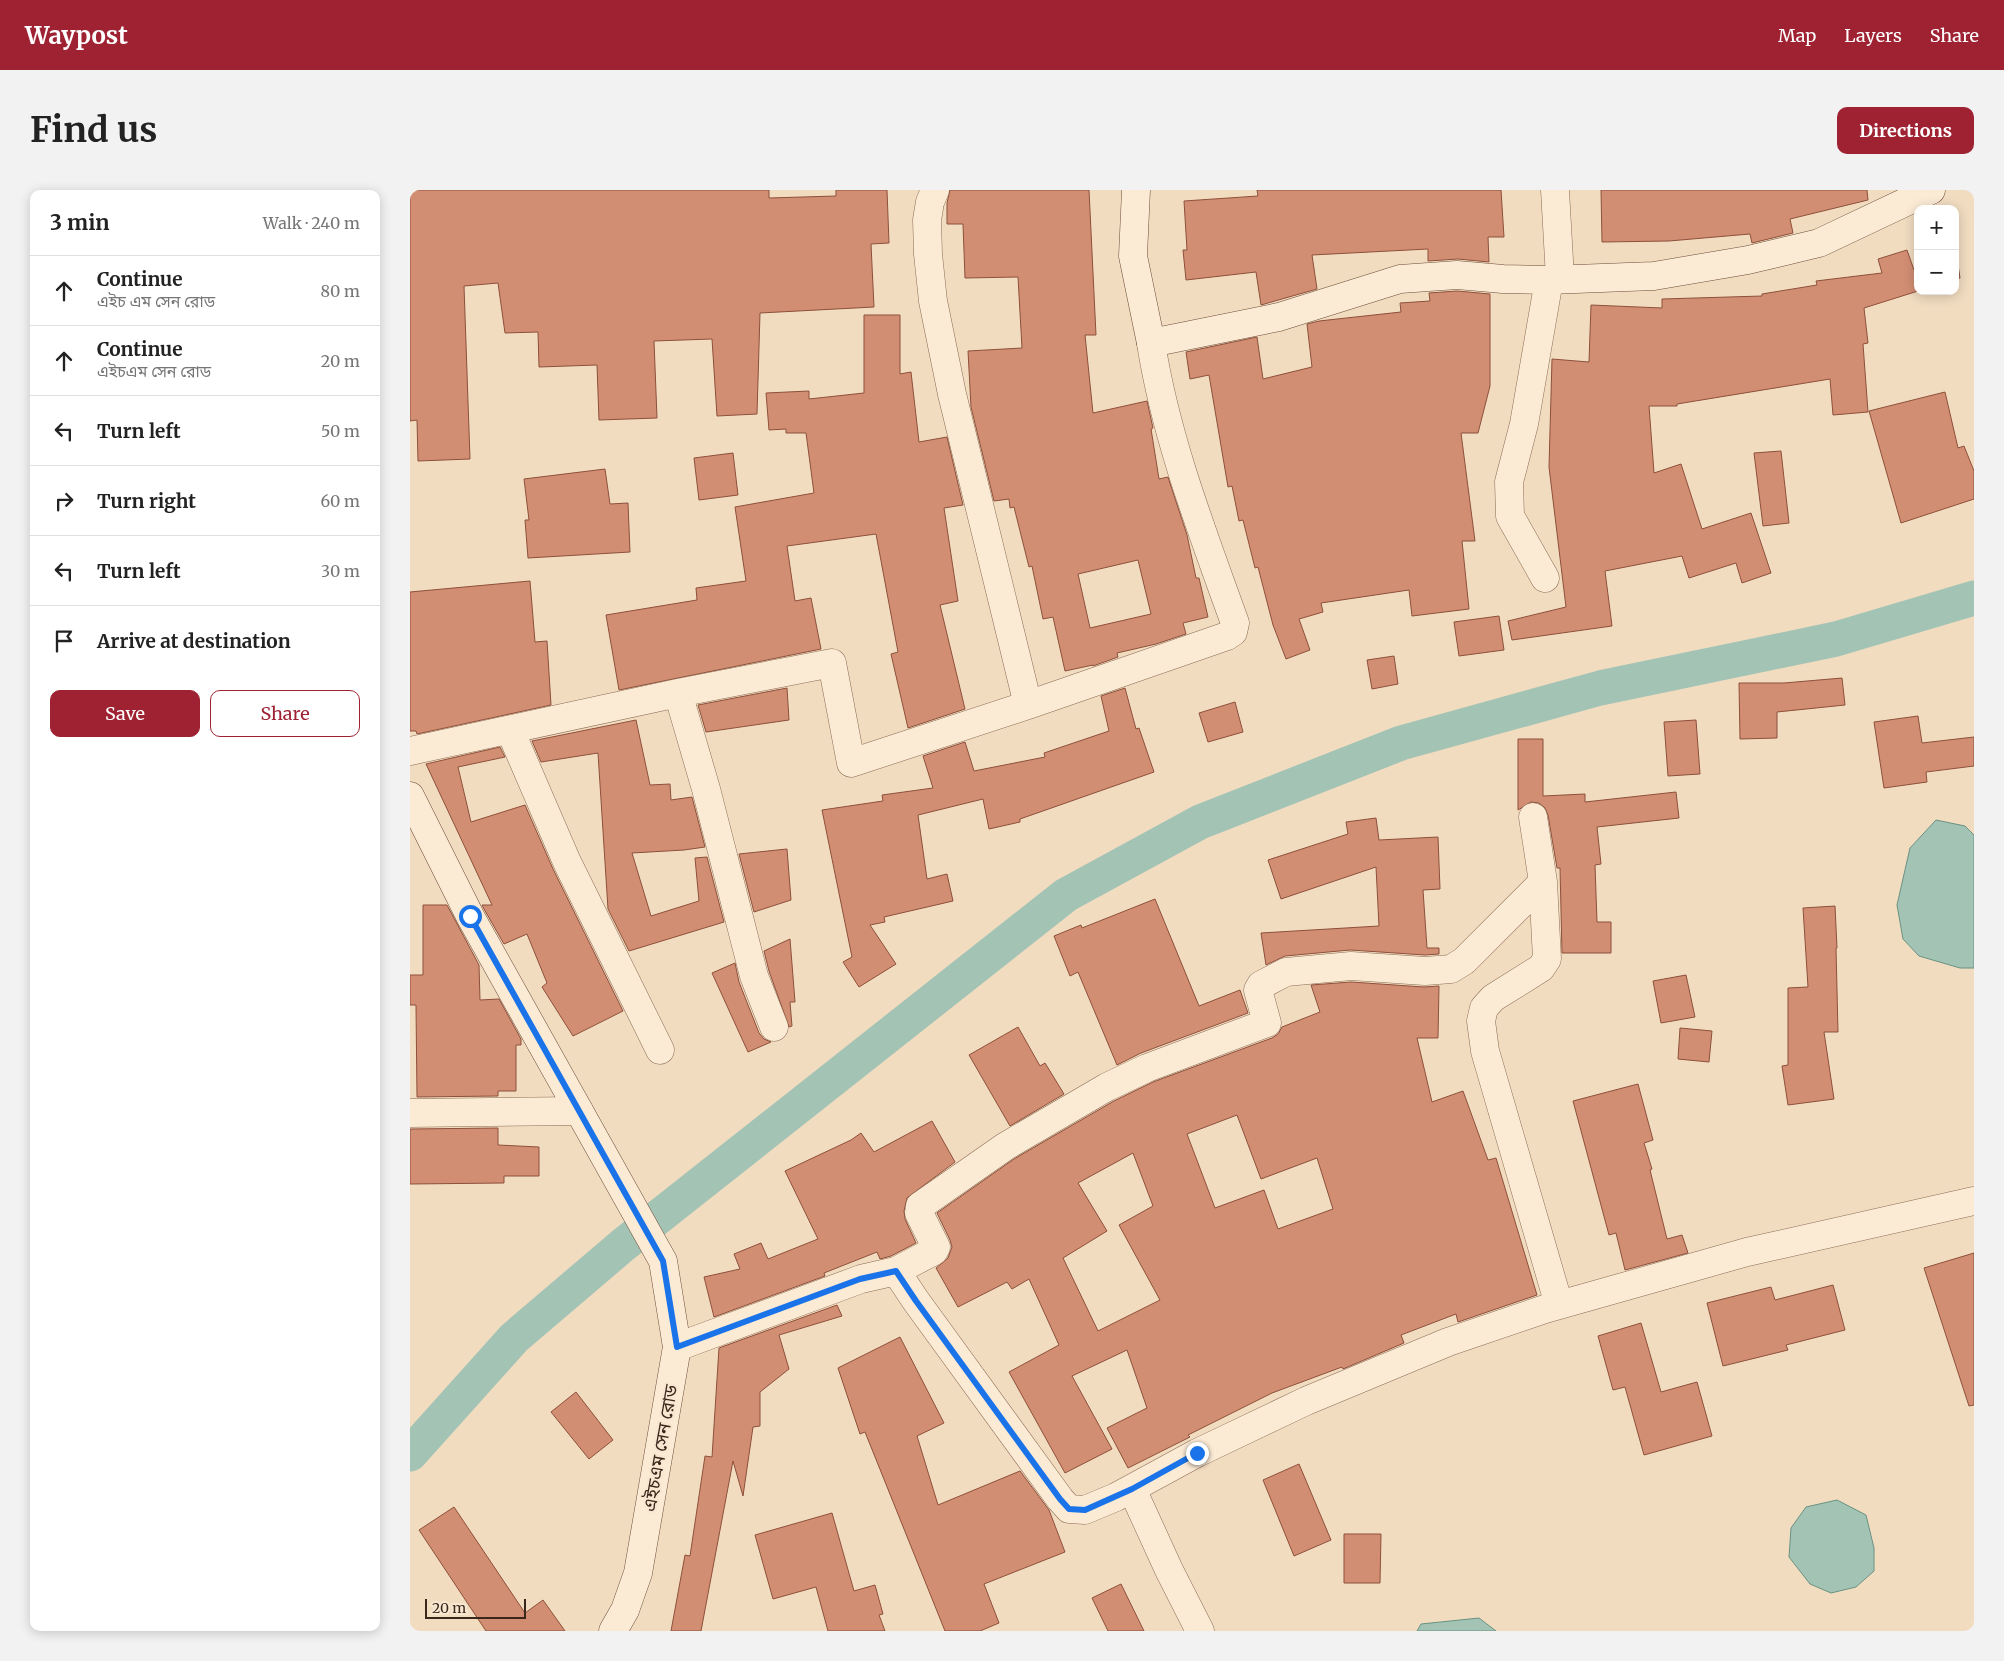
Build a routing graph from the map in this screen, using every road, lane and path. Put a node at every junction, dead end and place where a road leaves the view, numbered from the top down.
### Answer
1 (935, 190) edge
2 (1136, 190) edge
3 (1555, 190) edge
4 (1931, 190) edge
5 (1555, 279) junction
6 (1150, 342) junction
7 (1545, 578) dead end
8 (678, 693) junction
9 (1028, 705) junction
10 (510, 730) junction
11 (410, 751) edge
12 (410, 796) edge
13 (1533, 816) dead end
14 (1543, 882) junction
15 (774, 1027) dead end
16 (660, 1050) dead end
17 (579, 1111) junction
18 (410, 1113) edge
19 (1974, 1201) edge
20 (896, 1271) junction
21 (1559, 1305) junction
22 (677, 1347) junction
23 (1132, 1489) junction
24 (613, 1631) edge
25 (1200, 1631) edge

1 - 9 street
2 - 6 street
3 - 5 street
4 - 5 street
5 - 6 street
5 - 7 street
6 - 9 street
8 - 9 street
8 - 10 street
8 - 15 street
10 - 11 street
10 - 16 street
12 - 17 street, এইচএম সেন রোড
13 - 14 street
14 - 20 street
14 - 21 street
17 - 18 street
17 - 22 street, এইচএম সেন রোড
19 - 21 street
20 - 22 street
20 - 23 street
21 - 23 street
22 - 24 street, এইচএম সেন রোড
23 - 25 street

